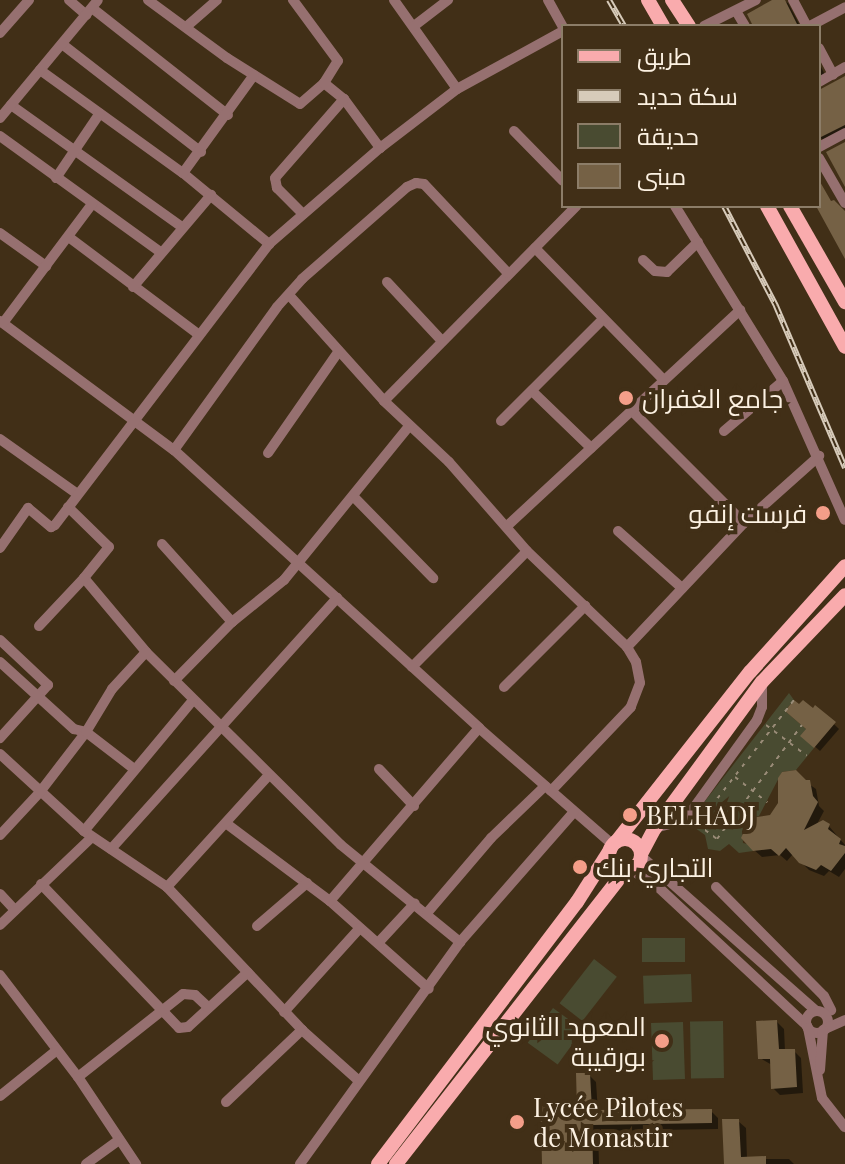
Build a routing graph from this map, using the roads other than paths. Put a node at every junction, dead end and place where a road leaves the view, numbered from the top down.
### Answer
1 (29, 0) edge
2 (69, 0) edge
3 (148, 0) edge
4 (217, 0) edge
5 (293, 0) edge
6 (394, 0) edge
7 (448, 0) edge
8 (548, 0) edge
9 (648, 0) edge
10 (672, 0) edge
11 (756, 0) edge
12 (793, 0) edge
13 (845, 7) edge
14 (92, 8) edge
15 (736, 11) junction
16 (662, 24) edge
17 (687, 24) edge
18 (708, 24) edge
19 (744, 24) edge
20 (808, 24) edge
21 (813, 24) edge
22 (561, 25) edge
23 (414, 26) junction
24 (186, 27) junction
25 (561, 30) edge
26 (0, 33) edge
27 (62, 44) junction
28 (821, 52) edge
29 (845, 67) edge
30 (40, 70) junction
31 (833, 74) junction
32 (254, 75) junction
33 (821, 81) edge
34 (324, 83) junction
35 (457, 89) junction
36 (344, 99) junction
37 (11, 105) junction
38 (100, 113) junction
39 (228, 115) junction
40 (0, 118) edge
41 (514, 131) dead end
42 (845, 133) edge
43 (0, 136) edge
44 (821, 146) edge
45 (380, 148) junction
46 (74, 152) junction
47 (201, 152) junction
48 (821, 161) edge
49 (183, 173) junction
50 (56, 178) junction
51 (561, 179) edge
52 (211, 195) junction
53 (843, 196) edge
54 (92, 204) junction
55 (574, 208) edge
56 (676, 208) edge
57 (768, 208) edge
58 (791, 208) edge
59 (303, 214) junction
60 (182, 227) junction
61 (0, 233) edge
62 (70, 238) junction
63 (698, 242) junction
64 (269, 244) junction
65 (535, 248) junction
66 (160, 252) junction
67 (643, 260) dead end
68 (46, 266) junction
69 (508, 273) junction
70 (387, 282) dead end
71 (133, 287) junction
72 (289, 295) junction
73 (845, 302) edge
74 (740, 310) junction
75 (603, 319) junction
76 (1, 322) edge
77 (198, 334) junction
78 (442, 341) junction
79 (845, 347) edge
80 (339, 351) junction
81 (663, 379) junction
82 (783, 381) junction
83 (532, 391) junction
84 (384, 401) junction
85 (631, 410) junction
86 (136, 420) junction
87 (501, 421) dead end
88 (409, 426) junction
89 (724, 431) dead end
90 (0, 439) edge
91 (591, 448) junction
92 (174, 450) junction
93 (268, 453) dead end
94 (819, 456) junction
95 (76, 493) junction
96 (353, 496) junction
97 (68, 507) junction
98 (845, 520) edge
99 (744, 523) junction
100 (507, 526) junction
101 (618, 531) dead end
102 (162, 544) dead end
103 (0, 548) edge
104 (527, 551) junction
105 (297, 561) junction
106 (845, 566) edge
107 (84, 578) junction
108 (433, 578) dead end
109 (682, 588) junction
110 (845, 595) edge
111 (337, 598) junction
112 (585, 606) junction
113 (232, 622) junction
114 (39, 626) dead end
115 (0, 640) edge
116 (627, 647) junction
117 (146, 652) junction
118 (0, 662) edge
119 (412, 667) junction
120 (174, 681) junction
121 (504, 687) dead end
122 (37, 697) junction
123 (193, 700) junction
124 (220, 727) junction
125 (479, 728) junction
126 (86, 732) junction
127 (1, 735) edge
128 (0, 754) edge
129 (133, 768) junction
130 (379, 769) dead end
131 (268, 776) junction
132 (548, 789) junction
133 (40, 792) junction
134 (414, 806) junction
135 (574, 812) junction
136 (227, 824) junction
137 (88, 834) junction
138 (0, 835) edge
139 (613, 846) junction
140 (111, 849) junction
141 (641, 855) junction
142 (364, 862) junction
143 (628, 870) junction
144 (307, 883) junction
145 (41, 884) junction
146 (167, 887) junction
147 (716, 887) dead end
148 (0, 894) edge
149 (330, 901) junction
150 (415, 903) junction
151 (15, 910) junction
152 (427, 913) junction
153 (0, 925) edge
154 (257, 926) dead end
155 (360, 928) junction
156 (460, 942) junction
157 (378, 943) junction
158 (248, 972) junction
159 (0, 975) edge
160 (429, 989) junction
161 (208, 1007) junction
162 (162, 1011) junction
163 (823, 1011) junction
164 (284, 1012) junction
165 (845, 1012) edge
166 (845, 1020) edge
167 (808, 1027) junction
168 (302, 1030) junction
169 (824, 1030) junction
170 (57, 1050) junction
171 (78, 1077) junction
172 (358, 1080) junction
173 (819, 1088) junction
174 (0, 1096) edge
175 (226, 1102) dead end
176 (845, 1127) edge
177 (119, 1140) junction
178 (86, 1164) edge
179 (136, 1164) edge
180 (300, 1164) edge
181 (378, 1164) edge
182 (396, 1164) edge

1 - 26 street
2 - 14 street
3 - 24 street
4 - 24 street
5 - 34 street
6 - 23 street
7 - 23 street
8 - 22 street
9 - 16 main road
10 - 17 main road
11 - 15 street
12 - 20 street
13 - 21 street
14 - 27 street
14 - 39 street
15 - 18 street
15 - 19 street
23 - 35 street
24 - 32 street
25 - 35 street
27 - 30 street
27 - 47 street
28 - 31 street
29 - 31 street
30 - 37 street
30 - 38 street
31 - 33 street
32 - 34 street
32 - 39 street
34 - 36 street
35 - 45 street
36 - 45 street
36 - 59 street
37 - 40 street
37 - 46 street
38 - 46 street
38 - 49 street
39 - 47 street
41 - 51 street
42 - 44 street
43 - 50 street
45 - 59 street
46 - 50 street
46 - 60 street
47 - 49 street
48 - 53 street
49 - 52 street
50 - 54 street
52 - 60 street
52 - 64 street
54 - 62 street
54 - 66 street
55 - 65 street
56 - 63 street
57 - 79 main road
58 - 73 main road
59 - 64 street
60 - 66 street
61 - 68 street
62 - 68 street
62 - 71 street
63 - 67 street
63 - 74 street
64 - 77 street
65 - 69 street
65 - 75 street
66 - 71 street
68 - 76 street
69 - 72 street
69 - 78 street
70 - 78 street
71 - 77 street
72 - 80 street
72 - 92 street
74 - 81 street
74 - 82 street
75 - 81 street
75 - 83 street
76 - 86 street
77 - 86 street
78 - 84 street
80 - 84 street
80 - 93 street
81 - 85 street
82 - 89 street
82 - 94 street
83 - 87 street
83 - 91 street
84 - 88 street
85 - 91 street
85 - 99 street
86 - 92 street
86 - 95 street
88 - 96 street
88 - 100 street
90 - 95 street
91 - 100 street
92 - 105 street
94 - 98 street
94 - 99 street
95 - 97 street
96 - 105 street
96 - 108 street
97 - 103 street
97 - 107 street
99 - 109 street
100 - 104 street
101 - 109 street
102 - 113 street
104 - 112 street
104 - 119 street
105 - 111 street
105 - 113 street
106 - 139 main road
107 - 114 street
107 - 117 street
109 - 116 street
110 - 141 main road
111 - 119 street
111 - 124 street
112 - 116 street
112 - 121 street
113 - 120 street
115 - 122 street
116 - 132 street
117 - 120 street
117 - 126 street
118 - 122 street
119 - 125 street
120 - 123 street
122 - 126 street
122 - 127 street
123 - 124 street
123 - 129 street
124 - 131 street
124 - 140 street
125 - 132 street
125 - 134 street
126 - 129 street
126 - 133 street
128 - 133 street
129 - 137 street
130 - 134 street
131 - 136 street
131 - 142 street
132 - 135 street
132 - 152 street
133 - 137 street
133 - 138 street
134 - 142 street
135 - 139 street
135 - 156 street
136 - 144 street
136 - 146 street
137 - 140 street
137 - 145 street
139 - 141 main road
139 - 143 main road
139 - 181 main road
140 - 146 street
141 - 143 main road
141 - 163 street
142 - 149 street
142 - 150 street
143 - 167 street
143 - 182 main road
144 - 149 street
144 - 154 street
145 - 151 street
145 - 162 street
146 - 158 street
147 - 163 street
148 - 151 street
149 - 155 street
150 - 152 street
150 - 157 street
151 - 153 street
152 - 156 street
155 - 157 street
155 - 164 street
156 - 160 street
157 - 160 street
158 - 161 street
158 - 164 street
159 - 170 street
160 - 172 street
161 - 162 street
161 - 162 street
162 - 171 street
163 - 165 street
163 - 167 street
163 - 169 street
164 - 168 street
166 - 169 street
167 - 169 street
167 - 173 street
168 - 172 street
168 - 175 street
169 - 173 street
170 - 171 street
170 - 174 street
171 - 177 street
172 - 180 street
173 - 176 street
177 - 178 street
177 - 179 street

